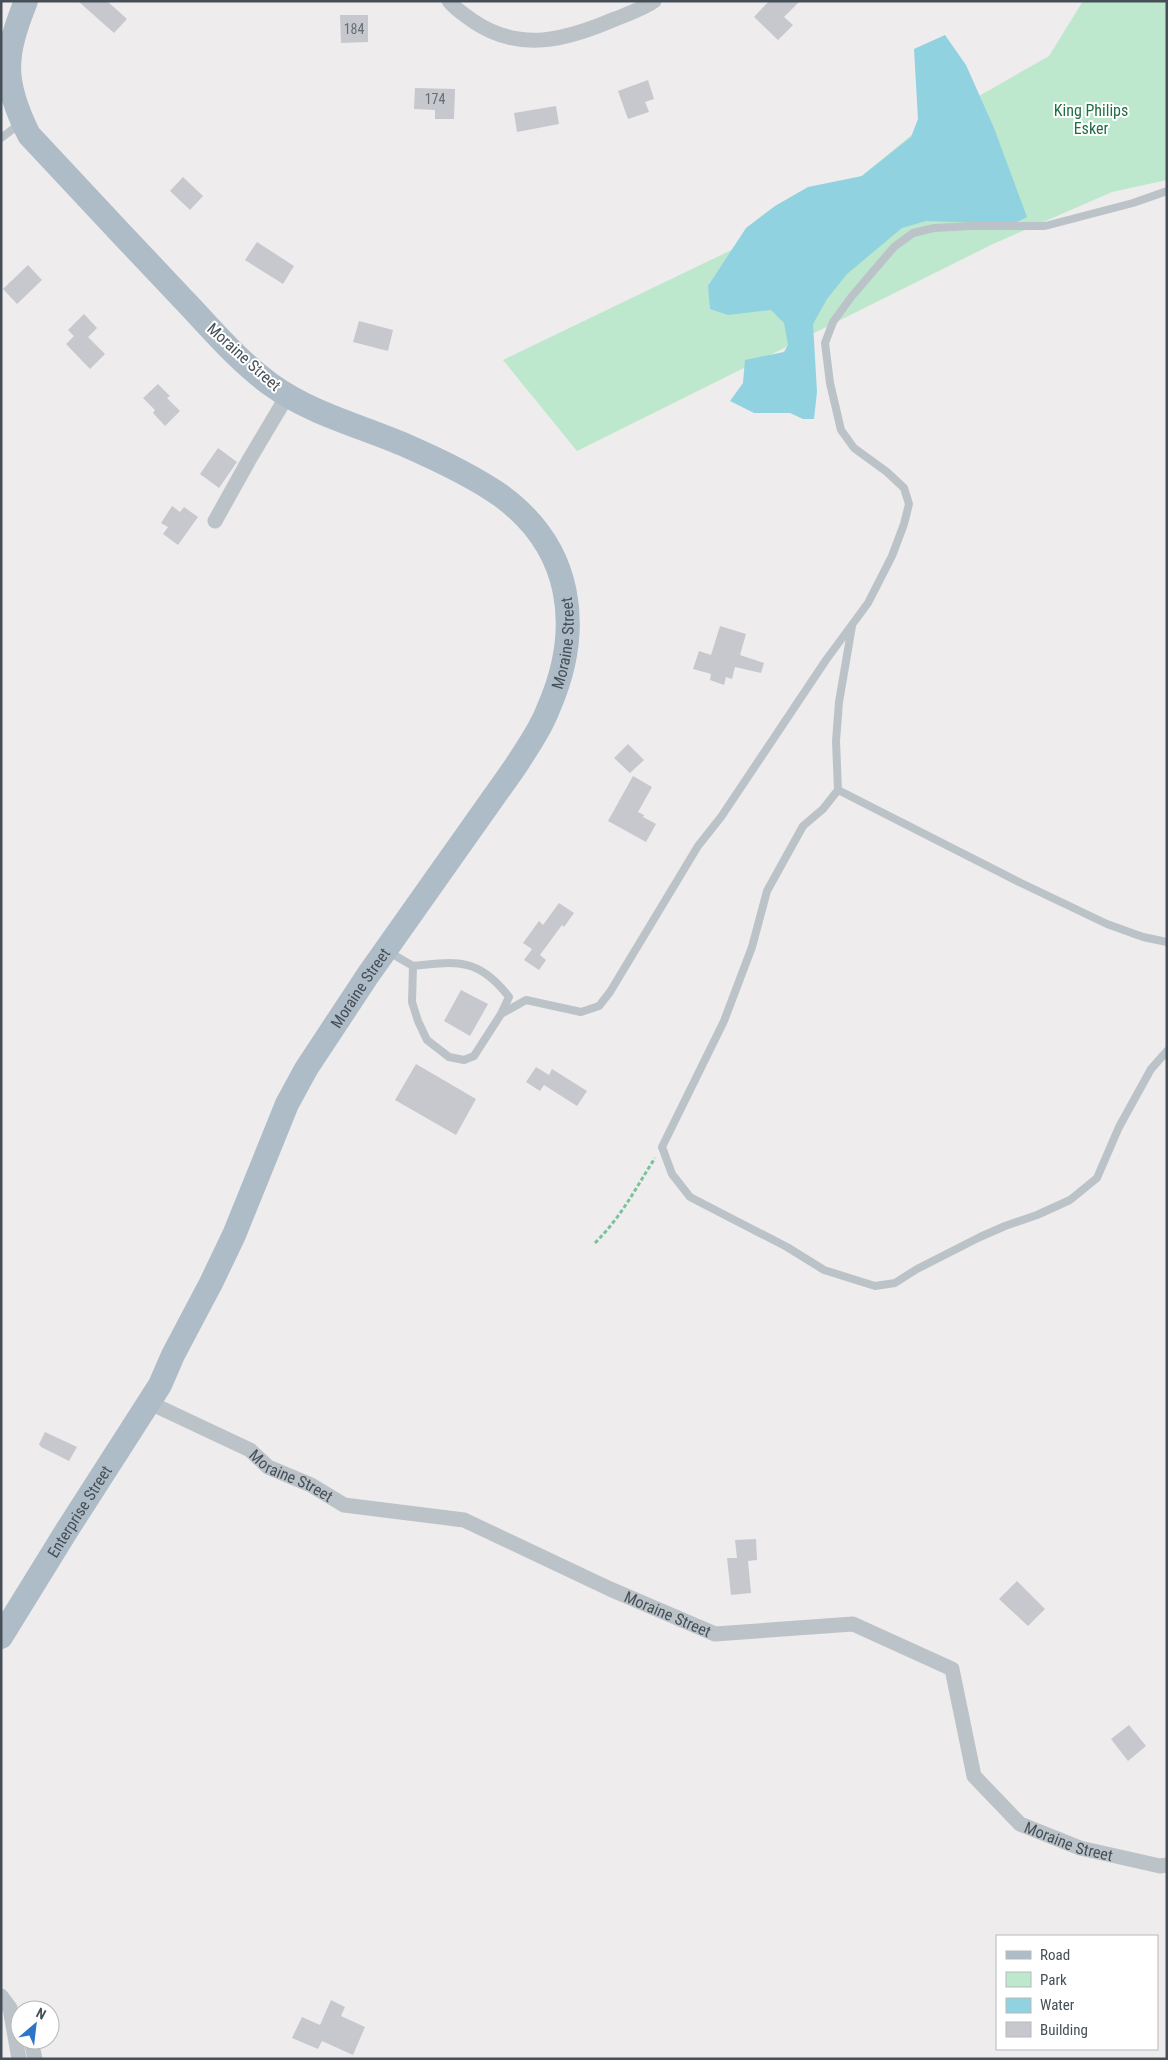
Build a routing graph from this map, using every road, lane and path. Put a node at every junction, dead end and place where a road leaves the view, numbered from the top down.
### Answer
1 (26, 1) edge
2 (449, 1) edge
3 (654, 1) edge
4 (6, 43) edge
5 (22, 122) junction
6 (1, 138) edge
7 (1167, 191) edge
8 (287, 396) junction
9 (216, 521) dead end
10 (853, 624) junction
11 (838, 790) junction
12 (1167, 942) edge
13 (385, 950) junction
14 (413, 966) junction
15 (502, 1014) junction
16 (1167, 1051) edge
17 (662, 1147) junction
18 (595, 1243) dead end
19 (153, 1395) junction
20 (1, 1637) edge
21 (1167, 1865) edge
22 (1, 1995) edge
23 (19, 2059) edge

1 - 4 main road, Moraine Street
2 - 3 street
4 - 5 main road, Moraine Street
5 - 6 lane
5 - 8 main road, Moraine Street
7 - 10 lane
8 - 9 street
8 - 13 main road, Moraine Street
10 - 11 lane
10 - 15 lane
11 - 12 lane
11 - 17 lane
13 - 14 lane
13 - 19 main road, Moraine Street
14 - 15 lane
14 - 15 lane
16 - 17 lane
17 - 18 path
19 - 20 main road, Enterprise Street
19 - 21 street, Moraine Street
22 - 23 street

